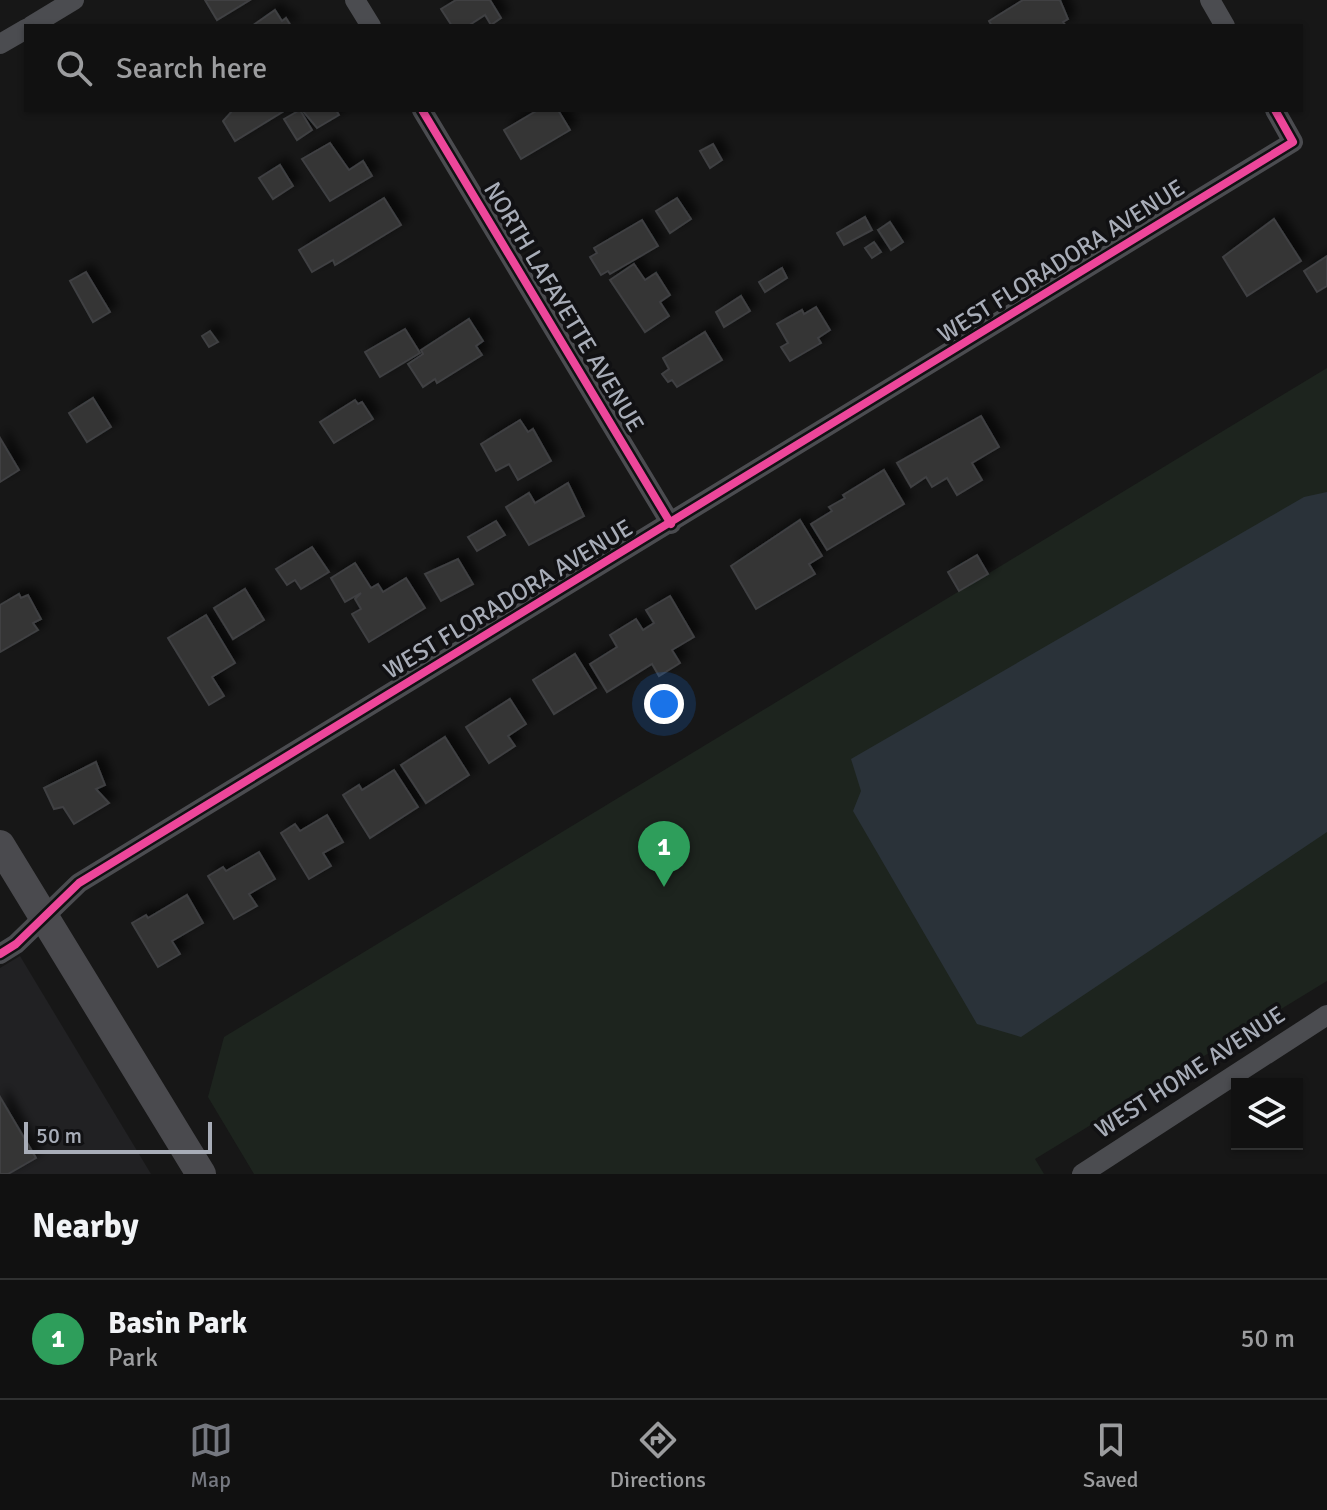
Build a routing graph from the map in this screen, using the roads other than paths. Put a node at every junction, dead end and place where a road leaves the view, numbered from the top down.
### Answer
1 (74, 0) edge
2 (355, 0) edge
3 (1210, 0) edge
4 (33, 24) edge
5 (370, 24) edge
6 (1224, 24) edge
7 (24, 29) edge
8 (0, 44) edge
9 (423, 112) edge
10 (1276, 112) edge
11 (671, 524) junction
12 (0, 845) edge
13 (44, 917) junction
14 (0, 954) edge
15 (1327, 1015) edge
16 (1081, 1173) edge
17 (201, 1174) edge

1 - 4 street
2 - 5 street
3 - 6 street
7 - 8 street
9 - 11 street, NORTH LAFAYETTE AVENUE
10 - 11 street, WEST FLORADORA AVENUE
11 - 13 street, WEST FLORADORA AVENUE
12 - 13 street
13 - 14 street, WEST FLORADORA AVENUE
13 - 17 street
15 - 16 street, WEST HOME AVENUE

